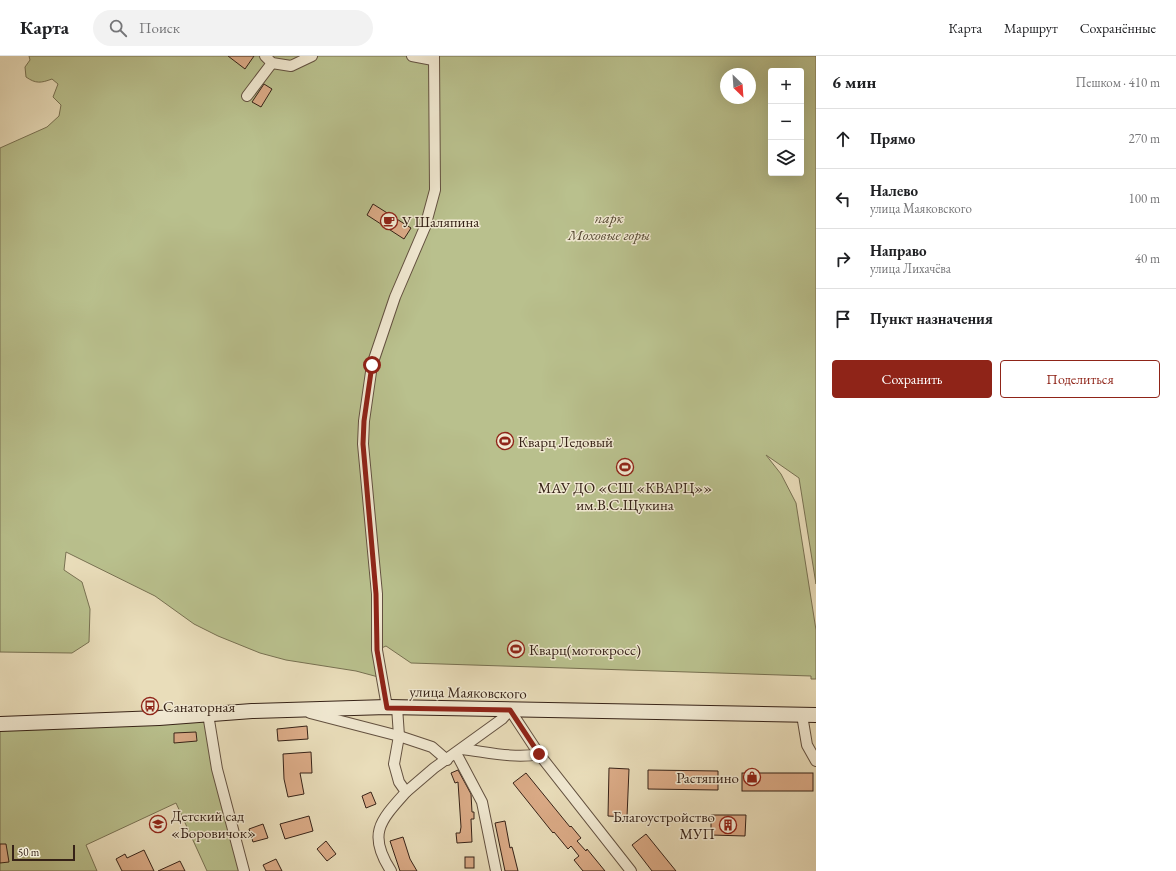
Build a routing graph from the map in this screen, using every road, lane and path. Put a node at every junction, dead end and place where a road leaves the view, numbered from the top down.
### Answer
1 (312, 56) edge
2 (412, 56) edge
3 (433, 58) edge
4 (269, 60) edge
5 (247, 96) dead end
6 (392, 707) junction
7 (292, 710) junction
8 (510, 710) junction
9 (208, 714) junction
10 (802, 715) junction
11 (816, 715) edge
12 (0, 724) edge
13 (400, 736) junction
14 (459, 751) junction
15 (539, 754) junction
16 (447, 760) junction
17 (816, 760) edge
18 (406, 792) junction
19 (244, 871) edge
20 (390, 871) edge
21 (496, 871) edge
22 (631, 871) edge

1 - 4 street
2 - 3 street
3 - 6 street
4 - 5 street
6 - 7 main road, улица Маяковского
6 - 8 main road, улица Маяковского
6 - 13 street
7 - 9 main road, улица Маяковского
7 - 13 street
8 - 10 main road, улица Маяковского
8 - 14 street
8 - 15 street
9 - 12 main road, улица Маяковского
9 - 19 street
10 - 11 main road, улица Маяковского
10 - 17 street
13 - 16 street
13 - 18 street
14 - 15 street
14 - 16 street
14 - 21 street
15 - 22 street
16 - 18 street
18 - 20 street

